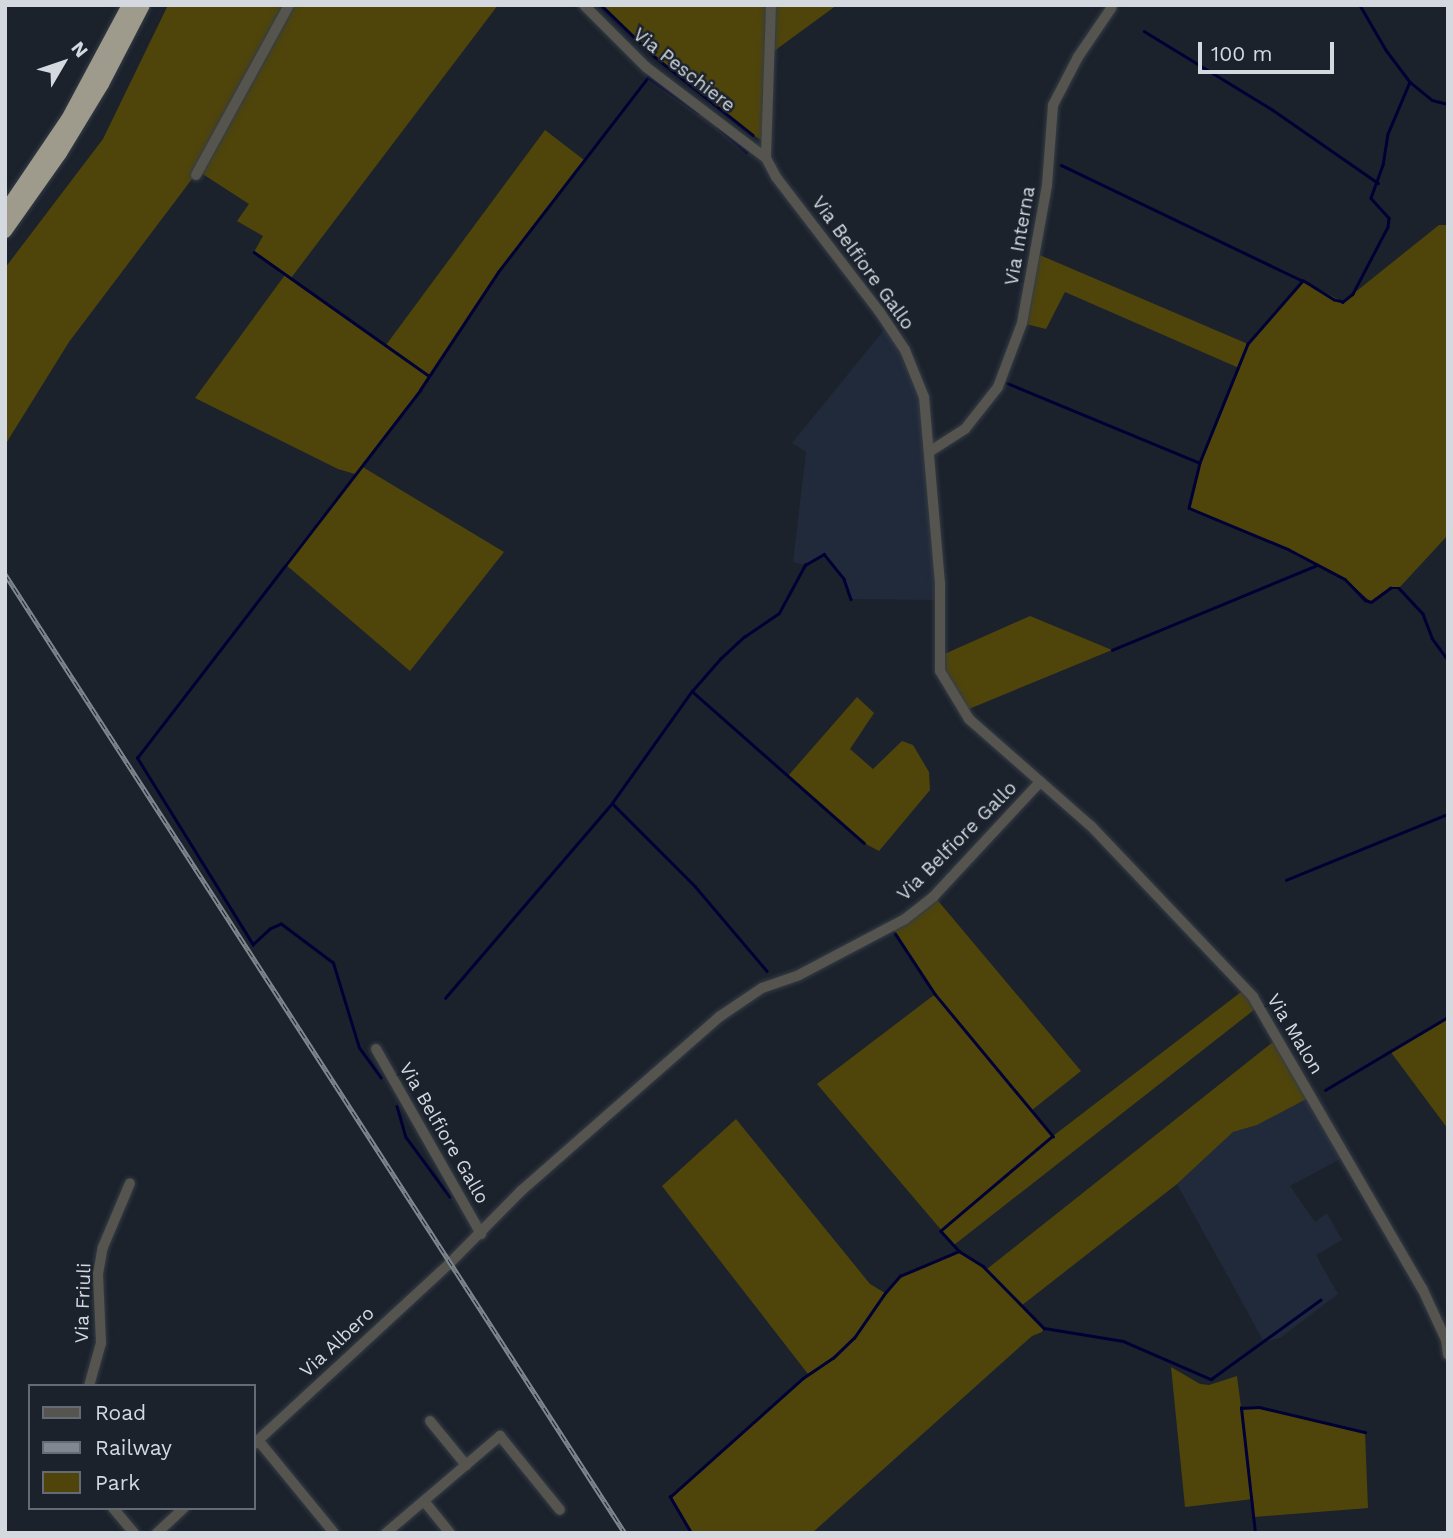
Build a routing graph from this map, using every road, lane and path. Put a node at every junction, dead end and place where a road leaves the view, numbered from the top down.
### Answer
1 (127, 5) edge
2 (143, 5) edge
3 (150, 5) edge
4 (289, 5) edge
5 (584, 5) edge
6 (771, 5) edge
7 (1112, 7) dead end
8 (102, 84) junction
9 (766, 158) junction
10 (195, 175) dead end
11 (776, 177) joint
12 (5, 212) edge
13 (5, 231) edge
14 (929, 452) junction
15 (1040, 782) junction
16 (376, 1049) dead end
17 (130, 1183) dead end
18 (481, 1234) junction
19 (446, 1267) joint
20 (1448, 1355) edge
21 (90, 1384) edge
22 (430, 1421) dead end
23 (256, 1442) edge
24 (466, 1465) junction
25 (424, 1501) junction
26 (115, 1510) edge
27 (182, 1510) edge
28 (560, 1510) dead end
29 (134, 1533) edge
30 (157, 1533) edge
31 (334, 1533) edge
32 (386, 1533) edge
33 (450, 1533) edge

1 - 12 highway
2 - 8 highway
3 - 8 highway
4 - 10 street
5 - 9 street, Via Peschiere
6 - 9 street, Via Peschiere
7 - 14 street, Via Interna
8 - 13 highway
9 - 11 street, Via Peschiere
11 - 14 street, Via Belfiore Gallo
14 - 15 street, Via Belfiore Gallo
15 - 18 street, Via Belfiore Gallo
15 - 20 street, Via Malon
16 - 18 street, Via Belfiore Gallo
17 - 21 street, Via Friuli
18 - 19 street, Via Belfiore Gallo
19 - 23 street, Via Albero
22 - 24 street
23 - 31 street
24 - 25 street
24 - 28 street
25 - 32 street
25 - 33 street
26 - 29 street
27 - 30 street

